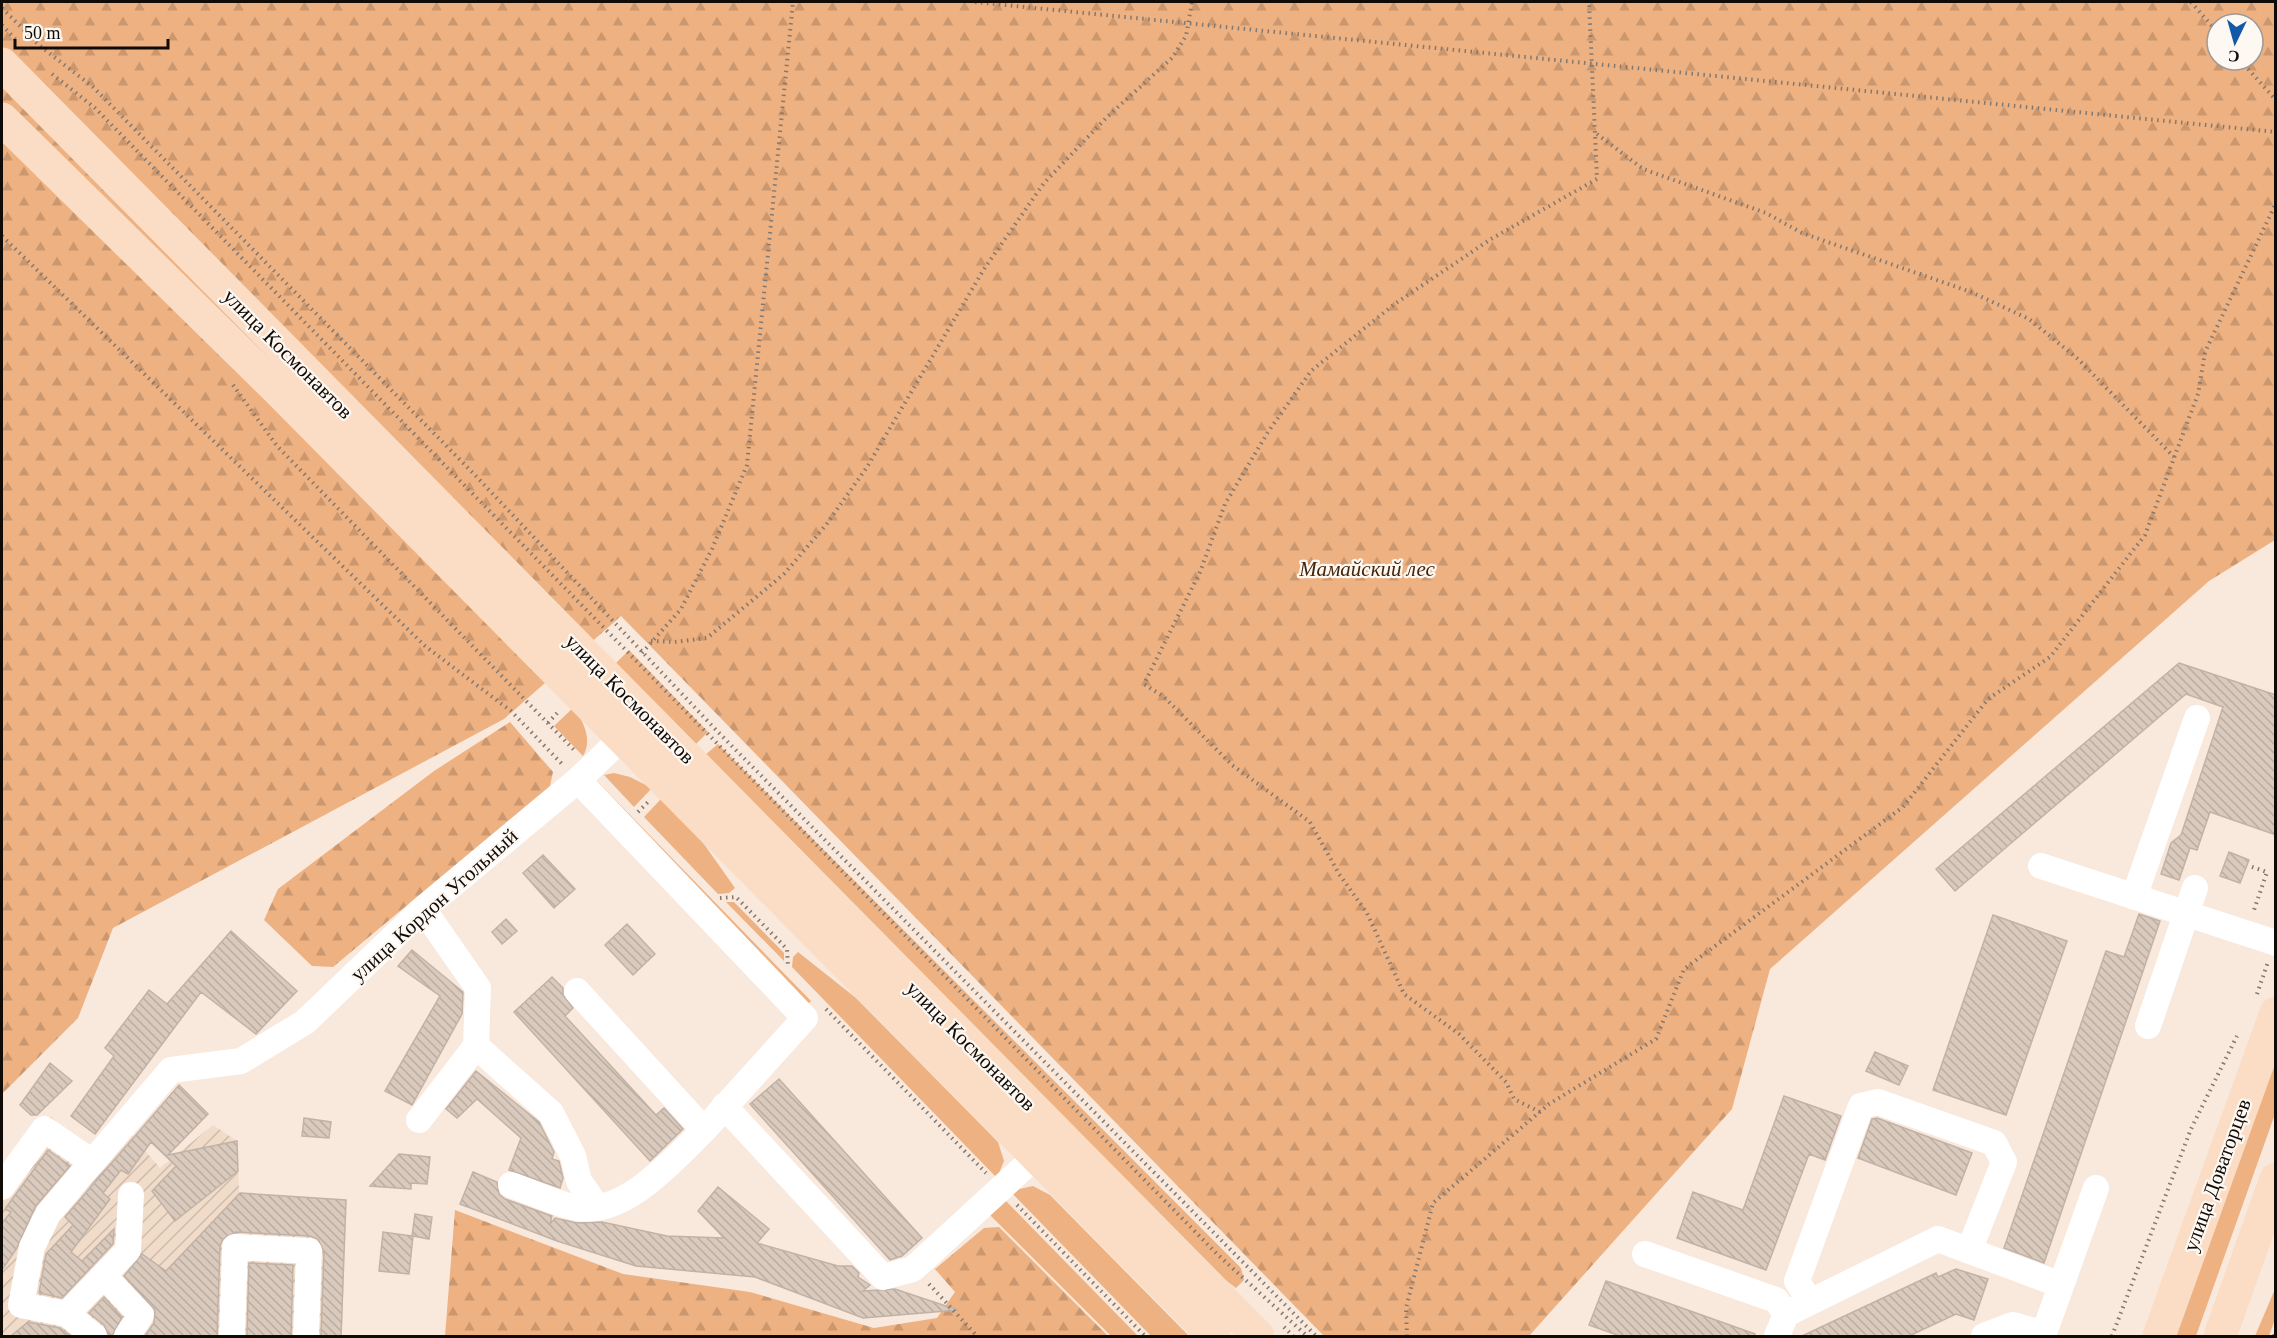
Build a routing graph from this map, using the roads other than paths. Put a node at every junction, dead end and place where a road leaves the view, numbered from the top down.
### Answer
1 (13, 56) edge
2 (2, 119) edge
3 (2197, 718) dead end
4 (621, 739) junction
5 (584, 774) junction
6 (2042, 866) dead end
7 (2195, 888) dead end
8 (2134, 897) junction
9 (423, 909) junction
10 (2186, 914) junction
11 (2275, 943) edge
12 (577, 991) dead end
13 (2265, 1008) edge
14 (2148, 1026) dead end
15 (476, 1046) junction
16 (724, 1106) junction
17 (419, 1120) dead end
18 (704, 1130) junction
19 (1035, 1157) junction
20 (92, 1162) junction
21 (2276, 1179) edge
22 (512, 1185) dead end
23 (2, 1187) edge
24 (2096, 1188) dead end
25 (131, 1195) dead end
26 (597, 1207) junction
27 (1969, 1251) junction
28 (1645, 1254) dead end
29 (104, 1276) junction
30 (2061, 1285) junction
31 (1810, 1302) junction
32 (11, 1308) edge
33 (67, 1314) junction
34 (1781, 1325) edge
35 (2043, 1335) edge
36 (94, 1336) edge
37 (127, 1336) edge
38 (232, 1336) edge
39 (306, 1336) edge
40 (1214, 1336) edge
41 (1258, 1336) edge
42 (1984, 1336) edge
43 (2159, 1336) edge
44 (2220, 1336) edge

1 - 41 main road, улица Космонавтов
2 - 4 main road, улица Космонавтов
3 - 8 street
4 - 5 street, улица Кордон Угольный
4 - 19 main road, улица Космонавтов
5 - 9 street, улица Кордон Угольный
5 - 16 street
6 - 8 street
7 - 10 street
8 - 10 street
9 - 15 street
9 - 20 street, улица Кордон Угольный
10 - 11 street
10 - 14 street
12 - 18 street
13 - 43 main road, улица Доваторцев
15 - 17 street
15 - 26 street
16 - 18 street
16 - 19 street
18 - 26 street
19 - 40 main road, улица Космонавтов
20 - 23 street
20 - 32 street
21 - 44 main road
22 - 26 street
24 - 30 street
25 - 29 street
27 - 30 street
27 - 31 street
27 - 31 street
28 - 34 street
29 - 33 street
29 - 37 street
30 - 35 street
31 - 34 street
32 - 33 street
33 - 36 street
35 - 42 street
38 - 39 street

